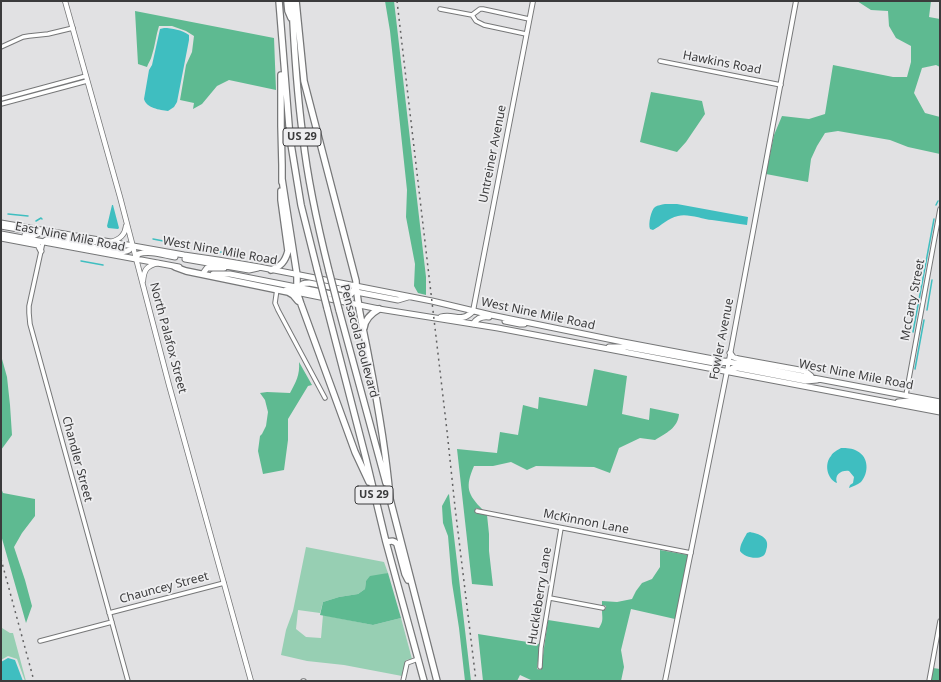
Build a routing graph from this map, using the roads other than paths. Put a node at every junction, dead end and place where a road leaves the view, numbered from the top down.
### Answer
1 (65, 1) edge
2 (279, 1) edge
3 (287, 1) edge
4 (292, 1) edge
5 (296, 1) edge
6 (533, 1) edge
7 (796, 1) edge
8 (440, 9) dead end
9 (472, 14) junction
10 (529, 19) junction
11 (293, 24) junction
12 (73, 28) junction
13 (526, 34) junction
14 (281, 37) junction
15 (1, 47) edge
16 (660, 61) dead end
17 (87, 79) junction
18 (781, 85) junction
19 (1, 100) edge
20 (1, 104) edge
21 (282, 179) junction
22 (940, 209) edge
23 (1, 222) edge
24 (127, 225) junction
25 (1, 226) edge
26 (29, 228) junction
27 (1, 230) edge
28 (42, 230) junction
29 (1, 234) edge
30 (1, 238) edge
31 (101, 240) junction
32 (43, 242) junction
33 (111, 242) junction
34 (51, 243) junction
35 (132, 245) junction
36 (41, 251) junction
37 (136, 259) junction
38 (158, 263) junction
39 (175, 267) junction
40 (233, 267) junction
41 (259, 267) junction
42 (271, 270) junction
43 (204, 272) junction
44 (213, 274) junction
45 (297, 275) junction
46 (143, 283) junction
47 (277, 289) junction
48 (298, 289) junction
49 (355, 290) junction
50 (301, 304) junction
51 (359, 304) junction
52 (380, 308) junction
53 (473, 311) junction
54 (438, 318) junction
55 (527, 322) junction
56 (473, 324) junction
57 (364, 332) junction
58 (596, 347) junction
59 (730, 353) junction
60 (728, 361) junction
61 (727, 371) junction
62 (814, 377) junction
63 (823, 379) junction
64 (906, 395) junction
65 (325, 398) dead end
66 (940, 402) edge
67 (889, 403) junction
68 (940, 407) edge
69 (940, 412) edge
70 (374, 495) junction
71 (390, 498) junction
72 (477, 511) dead end
73 (561, 528) junction
74 (386, 542) junction
75 (691, 553) junction
76 (224, 583) junction
77 (413, 587) junction
78 (550, 598) junction
79 (603, 608) dead end
80 (109, 613) junction
81 (940, 621) edge
82 (112, 622) junction
83 (939, 632) edge
84 (40, 641) dead end
85 (418, 660) junction
86 (540, 667) dead end
87 (128, 681) edge
88 (251, 681) edge
89 (403, 681) edge
90 (424, 681) edge
91 (437, 681) edge
92 (665, 681) edge
93 (929, 681) edge

1 - 12 main road, North Palafox Street
2 - 14 highway, Pensacola Boulevard / US 29
3 - 11 highway
4 - 11 highway, Pensacola Boulevard / US 29
5 - 49 highway
6 - 10 street, Untreiner Avenue
7 - 18 street, Fowler Avenue
8 - 9 street
9 - 10 street
9 - 13 street
10 - 13 street, Untreiner Avenue
11 - 71 highway, Pensacola Boulevard / US 29, bridge
12 - 15 street
12 - 17 main road, North Palafox Street
13 - 53 street, Untreiner Avenue
14 - 21 highway
14 - 70 highway, Pensacola Boulevard / US 29, bridge
16 - 18 street, Hawkins Road
17 - 19 street
17 - 20 street
17 - 24 main road, North Palafox Street
18 - 59 street, Fowler Avenue
21 - 42 highway
21 - 45 highway
22 - 64 street, McCarty Street
23 - 26 main road, East Nine Mile Road
24 - 33 main road
24 - 35 main road, North Palafox Street
25 - 26 main road
26 - 28 main road, East Nine Mile Road
27 - 28 main road
28 - 31 main road, East Nine Mile Road
29 - 32 main road, East Nine Mile Road
30 - 36 main road
31 - 32 main road
31 - 33 main road, East Nine Mile Road
32 - 34 main road, East Nine Mile Road
32 - 36 street, Chandler Street
33 - 35 main road, East Nine Mile Road
34 - 35 main road
34 - 37 main road, East Nine Mile Road
35 - 37 main road, North Palafox Street
35 - 41 main road, West Nine Mile Road
36 - 80 street, Chandler Street
37 - 38 main road, West Nine Mile Road
37 - 40 main road
37 - 46 main road, North Palafox Street
38 - 39 main road, West Nine Mile Road
38 - 46 main road
39 - 43 main road, West Nine Mile Road
39 - 47 highway
40 - 41 main road
40 - 43 main road
41 - 42 main road, West Nine Mile Road
42 - 45 main road, West Nine Mile Road
43 - 44 main road, West Nine Mile Road
44 - 47 main road, West Nine Mile Road
44 - 48 main road
45 - 48 highway
45 - 49 main road, West Nine Mile Road
46 - 76 main road, North Palafox Street
47 - 48 main road, West Nine Mile Road
47 - 50 highway
47 - 65 street
48 - 49 main road
48 - 50 highway
48 - 51 main road, West Nine Mile Road
49 - 51 highway
49 - 53 main road, West Nine Mile Road
50 - 70 highway
51 - 52 main road, West Nine Mile Road
51 - 57 highway
52 - 54 main road, West Nine Mile Road
52 - 57 highway
53 - 54 main road
53 - 55 main road, West Nine Mile Road
54 - 56 main road, West Nine Mile Road
55 - 56 main road
55 - 60 main road, West Nine Mile Road
56 - 58 main road, West Nine Mile Road
57 - 71 highway
58 - 60 main road
58 - 61 main road, West Nine Mile Road
59 - 60 street, Fowler Avenue
59 - 62 main road
60 - 61 street, Fowler Avenue
60 - 62 main road, West Nine Mile Road
61 - 63 main road
61 - 67 main road, West Nine Mile Road
61 - 75 street, Fowler Avenue
62 - 63 main road, West Nine Mile Road
63 - 64 main road, West Nine Mile Road
64 - 66 main road, West Nine Mile Road
67 - 68 main road
67 - 69 main road, West Nine Mile Road
70 - 74 highway, Pensacola Boulevard / US 29
71 - 77 highway, Pensacola Boulevard / US 29
72 - 73 street, McKinnon Lane
73 - 75 street, McKinnon Lane
73 - 78 street, Huckleberry Lane
74 - 77 highway
74 - 85 highway, Pensacola Boulevard / US 29
75 - 92 street, Fowler Avenue
76 - 80 street, Chauncey Street
76 - 88 main road, North Palafox Street
77 - 91 highway, Pensacola Boulevard / US 29
78 - 79 street
78 - 86 street, Huckleberry Lane
80 - 82 street, Chandler Street
81 - 83 street
82 - 84 street
82 - 87 street, Chandler Street
83 - 93 street
85 - 89 street
85 - 90 highway, Pensacola Boulevard / US 29

